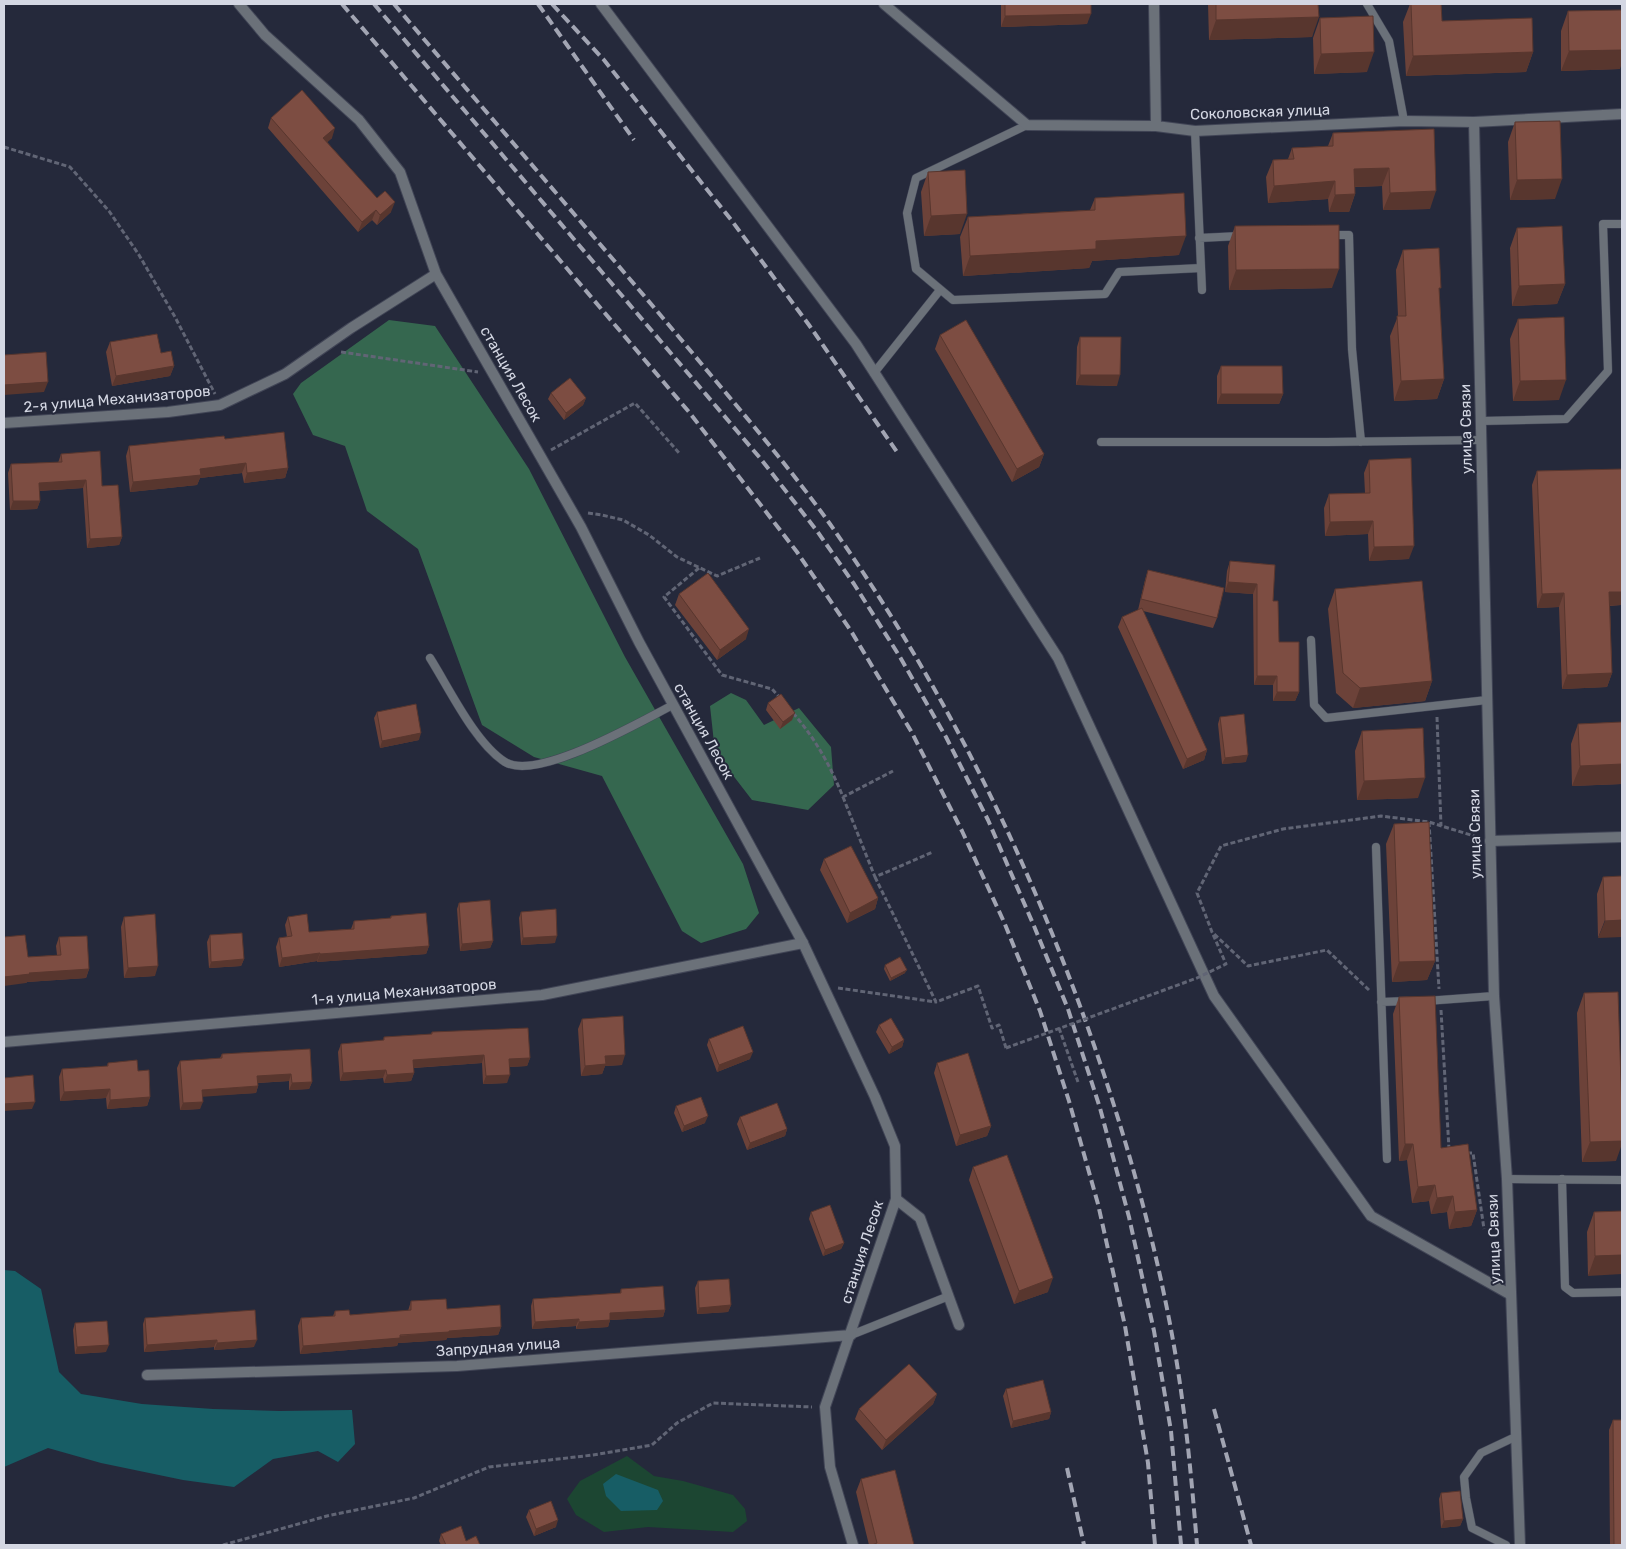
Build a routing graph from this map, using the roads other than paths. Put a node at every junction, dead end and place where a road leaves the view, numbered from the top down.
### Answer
1 (239, 4) edge
2 (601, 4) edge
3 (1154, 4) edge
4 (1367, 4) edge
5 (888, 5) edge
6 (1622, 114) edge
7 (1404, 121) junction
8 (1474, 122) junction
9 (1027, 125) junction
10 (1156, 126) junction
11 (1195, 131) junction
12 (1622, 224) edge
13 (1321, 235) edge
14 (1245, 236) edge
15 (1199, 238) junction
16 (1201, 268) junction
17 (436, 274) junction
18 (940, 290) junction
19 (1202, 290) dead end
20 (874, 373) junction
21 (1481, 421) junction
22 (4, 423) edge
23 (1481, 440) junction
24 (1101, 442) dead end
25 (1361, 442) junction
26 (1311, 640) dead end
27 (430, 658) dead end
28 (1487, 700) junction
29 (673, 706) junction
30 (1622, 837) edge
31 (1490, 841) junction
32 (1376, 847) dead end
33 (803, 943) junction
34 (1494, 996) junction
35 (1411, 1001) edge
36 (1420, 1001) edge
37 (1381, 1002) junction
38 (4, 1042) edge
39 (1386, 1159) dead end
40 (1507, 1179) junction
41 (1562, 1179) junction
42 (1622, 1180) edge
43 (896, 1199) junction
44 (1622, 1292) edge
45 (948, 1296) junction
46 (1511, 1296) junction
47 (959, 1325) dead end
48 (851, 1335) junction
49 (147, 1376) dead end
50 (1515, 1437) junction
51 (853, 1545) edge
52 (1506, 1545) edge
53 (1520, 1545) edge

1 - 17 street, станция Лесок
2 - 20 street
3 - 10 street
4 - 7 lane
5 - 9 street
6 - 8 street, Соколовская улица
7 - 8 street, Соколовская улица
7 - 11 street, Соколовская улица
8 - 21 street, улица Связи
9 - 10 street, Соколовская улица
9 - 18 lane
10 - 11 street, Соколовская улица
11 - 15 lane
12 - 21 lane
13 - 25 lane
14 - 15 lane
15 - 16 lane
16 - 18 lane
16 - 19 lane
17 - 22 street, 2-я улица Механизаторов
17 - 29 street, станция Лесок
18 - 20 lane
20 - 46 street
21 - 23 street, улица Связи
23 - 25 lane
23 - 28 street, улица Связи
24 - 25 lane
26 - 28 lane
27 - 29 lane
28 - 31 street, улица Связи
29 - 33 street, станция Лесок
30 - 31 street
31 - 34 street, улица Связи
32 - 37 lane
33 - 38 street, 1-я улица Механизаторов
33 - 43 street, станция Лесок
34 - 36 lane
34 - 40 street, улица Связи
35 - 37 lane
37 - 39 lane
40 - 41 lane
40 - 46 street, улица Связи
41 - 42 lane
41 - 44 lane
43 - 45 street
43 - 48 street, станция Лесок
45 - 47 street
45 - 48 lane
46 - 50 street, улица Связи
48 - 49 street, Запрудная улица
48 - 51 street, станция Лесок
50 - 52 lane
50 - 53 street, улица Связи

